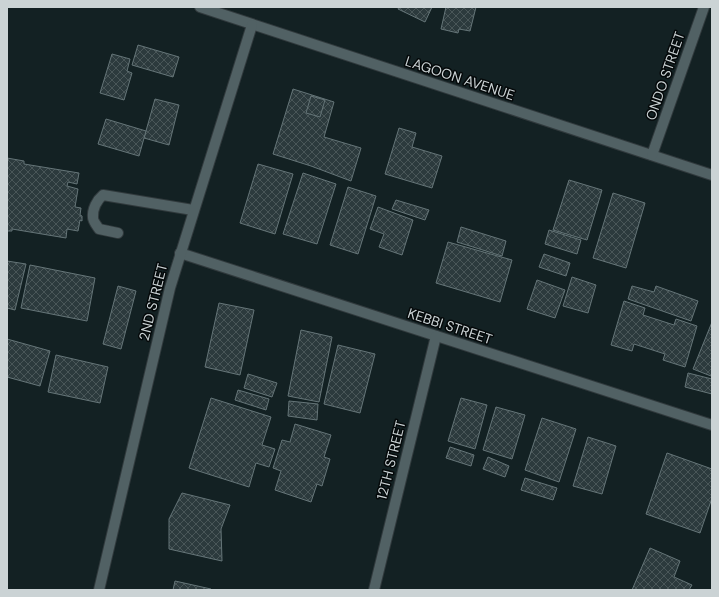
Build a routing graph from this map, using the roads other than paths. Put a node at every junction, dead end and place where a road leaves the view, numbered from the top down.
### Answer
1 (200, 7) edge
2 (704, 7) edge
3 (252, 25) junction
4 (652, 155) junction
5 (712, 175) edge
6 (193, 210) junction
7 (118, 234) dead end
8 (180, 253) junction
9 (436, 336) junction
10 (712, 425) edge
11 (99, 590) edge
12 (374, 590) edge

1 - 3 street, LAGOON AVENUE
2 - 4 street, ONDO STREET
3 - 4 street, LAGOON AVENUE
3 - 6 street, 2ND STREET
4 - 5 street, LAGOON AVENUE
6 - 7 street
6 - 8 street, 2ND STREET
8 - 9 street, KEBBI STREET
8 - 11 street, 2ND STREET
9 - 10 street, KEBBI STREET
9 - 12 street, 12TH STREET

